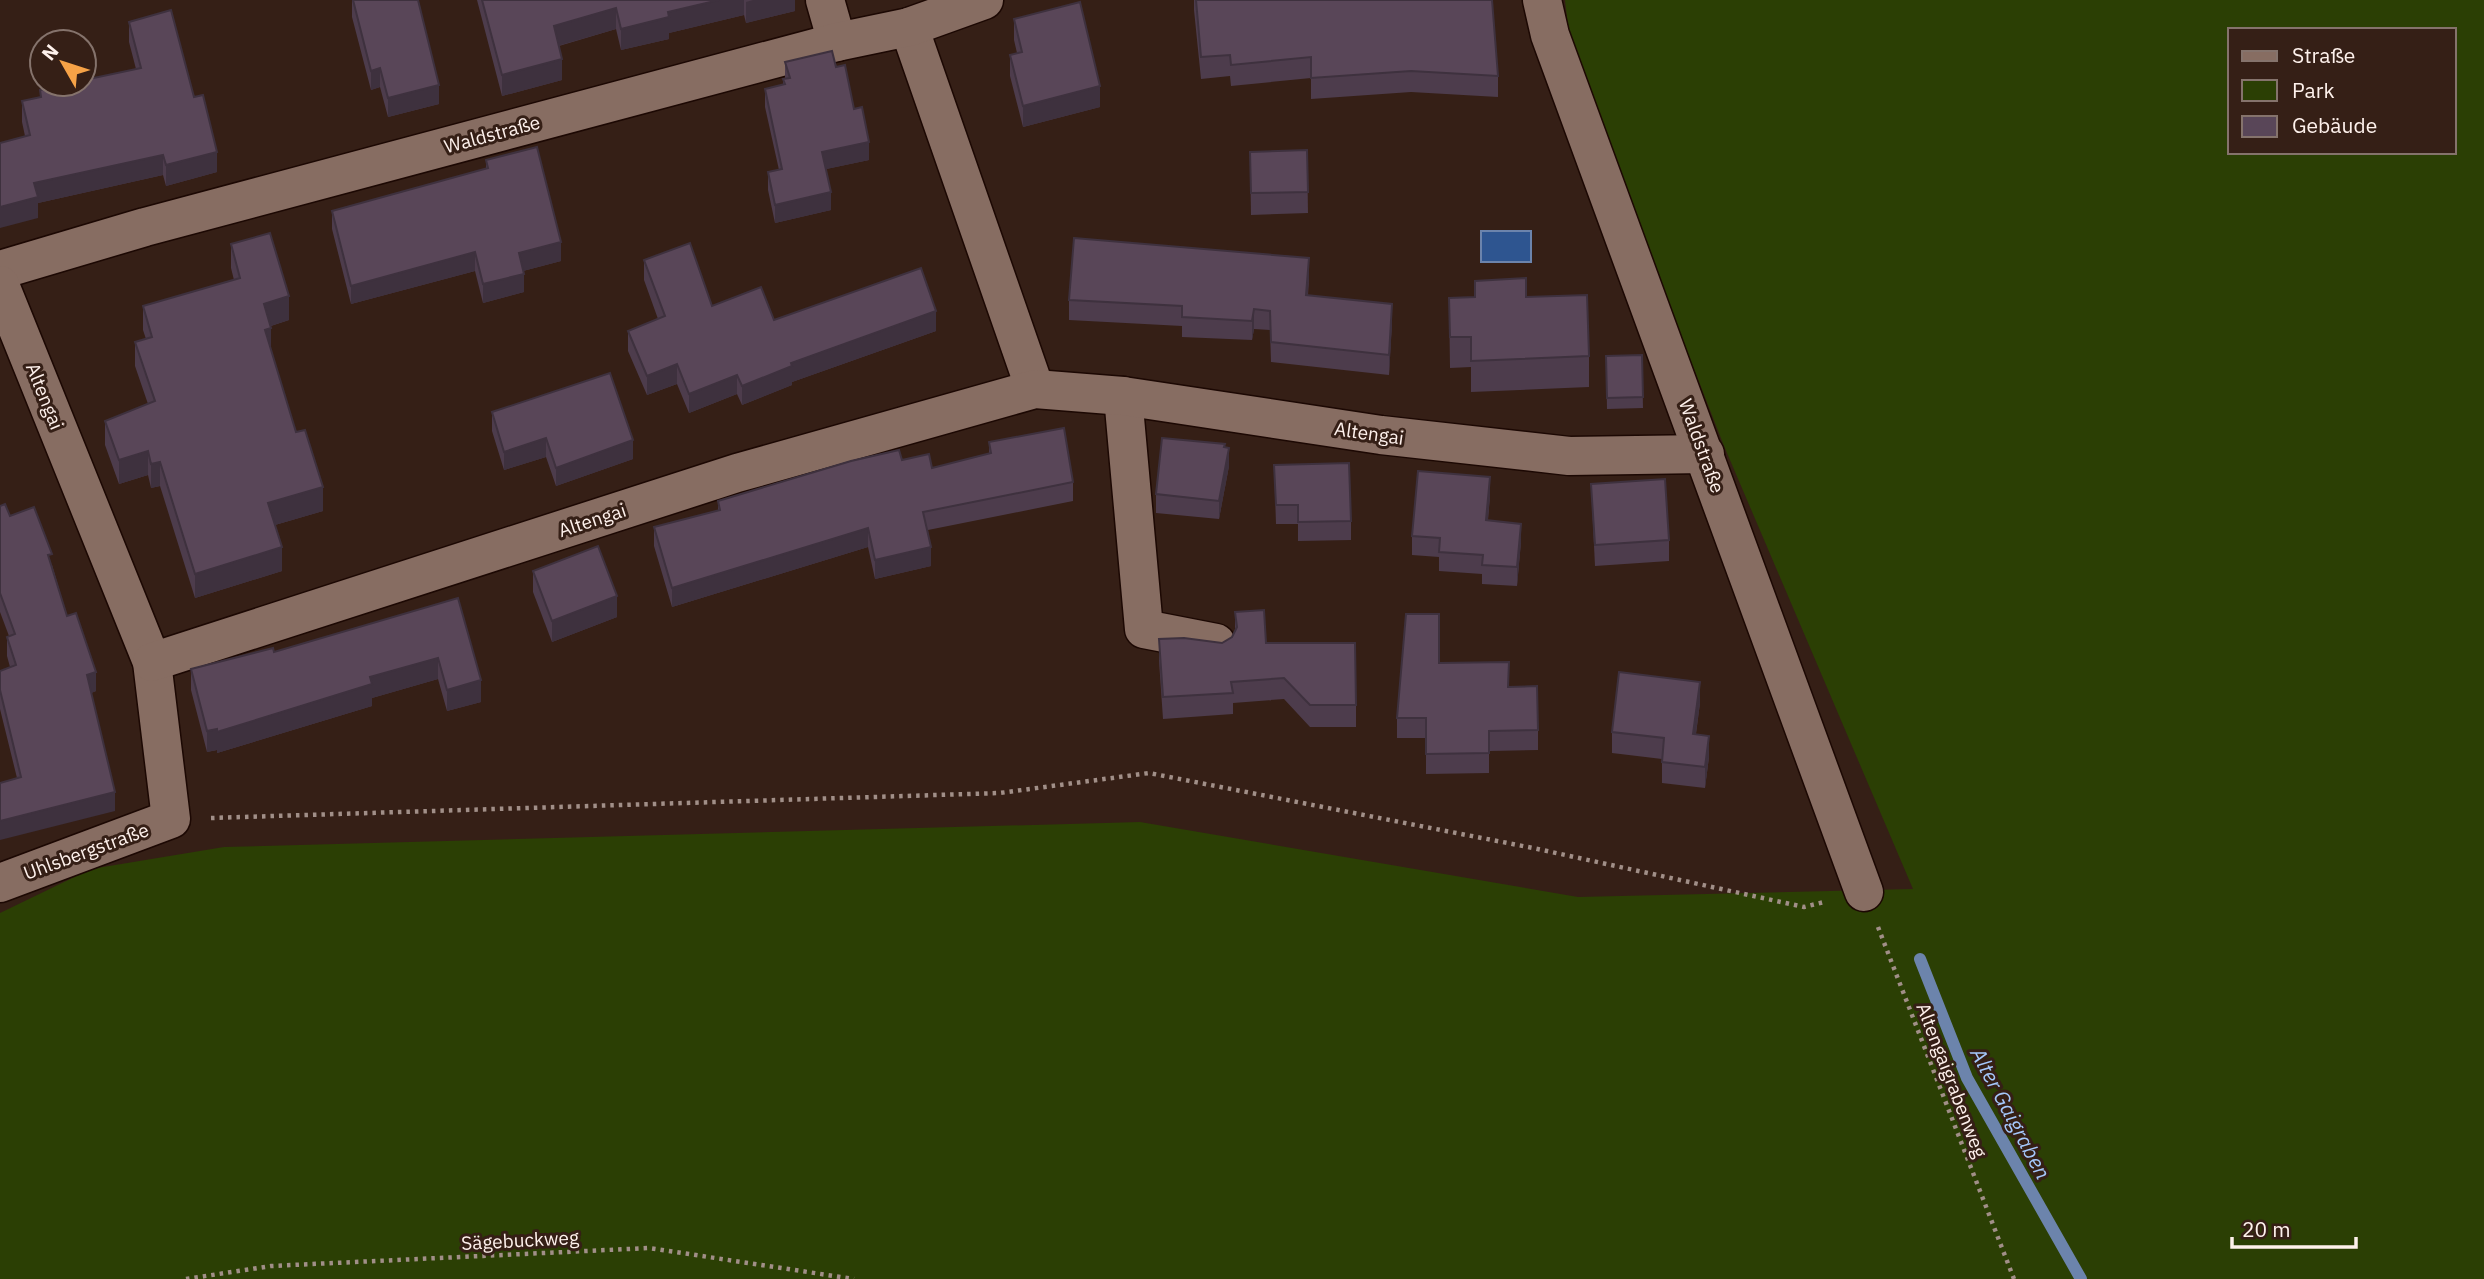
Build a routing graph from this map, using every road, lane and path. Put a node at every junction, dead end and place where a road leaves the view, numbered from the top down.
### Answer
1 (825, 0) edge
2 (984, 0) edge
3 (1542, 0) edge
4 (909, 27) junction
5 (837, 42) junction
6 (0, 270) edge
7 (0, 285) edge
8 (1035, 389) junction
9 (1123, 397) junction
10 (1705, 454) junction
11 (1216, 643) edge
12 (152, 662) junction
13 (171, 819) junction
14 (0, 883) edge
15 (1864, 892) junction
16 (186, 1279) edge
17 (855, 1279) edge
18 (2014, 1279) edge

1 - 5 street
2 - 4 street, Waldstraße
3 - 10 street, Waldstraße
4 - 5 street, Waldstraße
4 - 8 street
5 - 6 street, Waldstraße
7 - 12 street, Altengai
8 - 9 street, Altengai
8 - 12 street, Altengai
9 - 10 street, Altengai
9 - 11 street
10 - 15 street, Waldstraße
12 - 13 street, Altengai
13 - 14 street, Uhlsbergstraße
13 - 15 path
15 - 18 path, Altengaigrabenweg
16 - 17 path, Sägebuckweg

